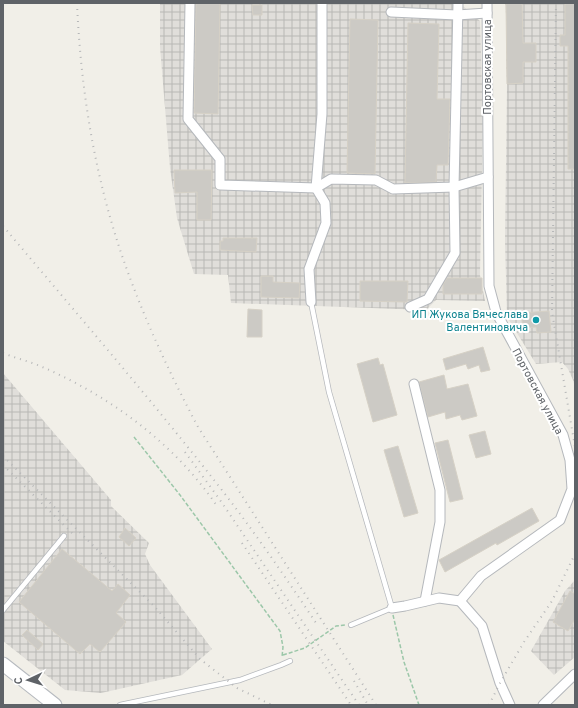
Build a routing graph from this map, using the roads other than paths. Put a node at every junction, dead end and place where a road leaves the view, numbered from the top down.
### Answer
1 (190, 3) edge
2 (322, 3) edge
3 (458, 3) edge
4 (487, 3) edge
5 (392, 12) dead end
6 (487, 13) junction
7 (457, 15) junction
8 (488, 177) junction
9 (454, 187) junction
10 (316, 188) junction
11 (311, 302) joint
12 (410, 307) dead end
13 (414, 384) dead end
14 (64, 536) dead end
15 (425, 601) junction
16 (460, 601) junction
17 (391, 608) junction
18 (3, 610) edge
19 (351, 625) road end
20 (290, 660) dead end
21 (3, 664) edge
22 (575, 674) edge
23 (55, 705) edge
24 (120, 705) edge
25 (510, 705) edge
26 (543, 705) edge

1 - 10 street
2 - 10 street
3 - 7 street
4 - 6 street, Портовская улица
5 - 7 street
6 - 7 street
6 - 8 street, Портовская улица
7 - 9 street
8 - 9 street
8 - 16 street, Портовская улица
9 - 10 street
9 - 12 street
10 - 11 street
11 - 17 lane
13 - 15 street
14 - 18 lane
15 - 16 street
15 - 17 street
16 - 25 street
17 - 19 lane
20 - 24 lane
21 - 23 main road
22 - 26 street

